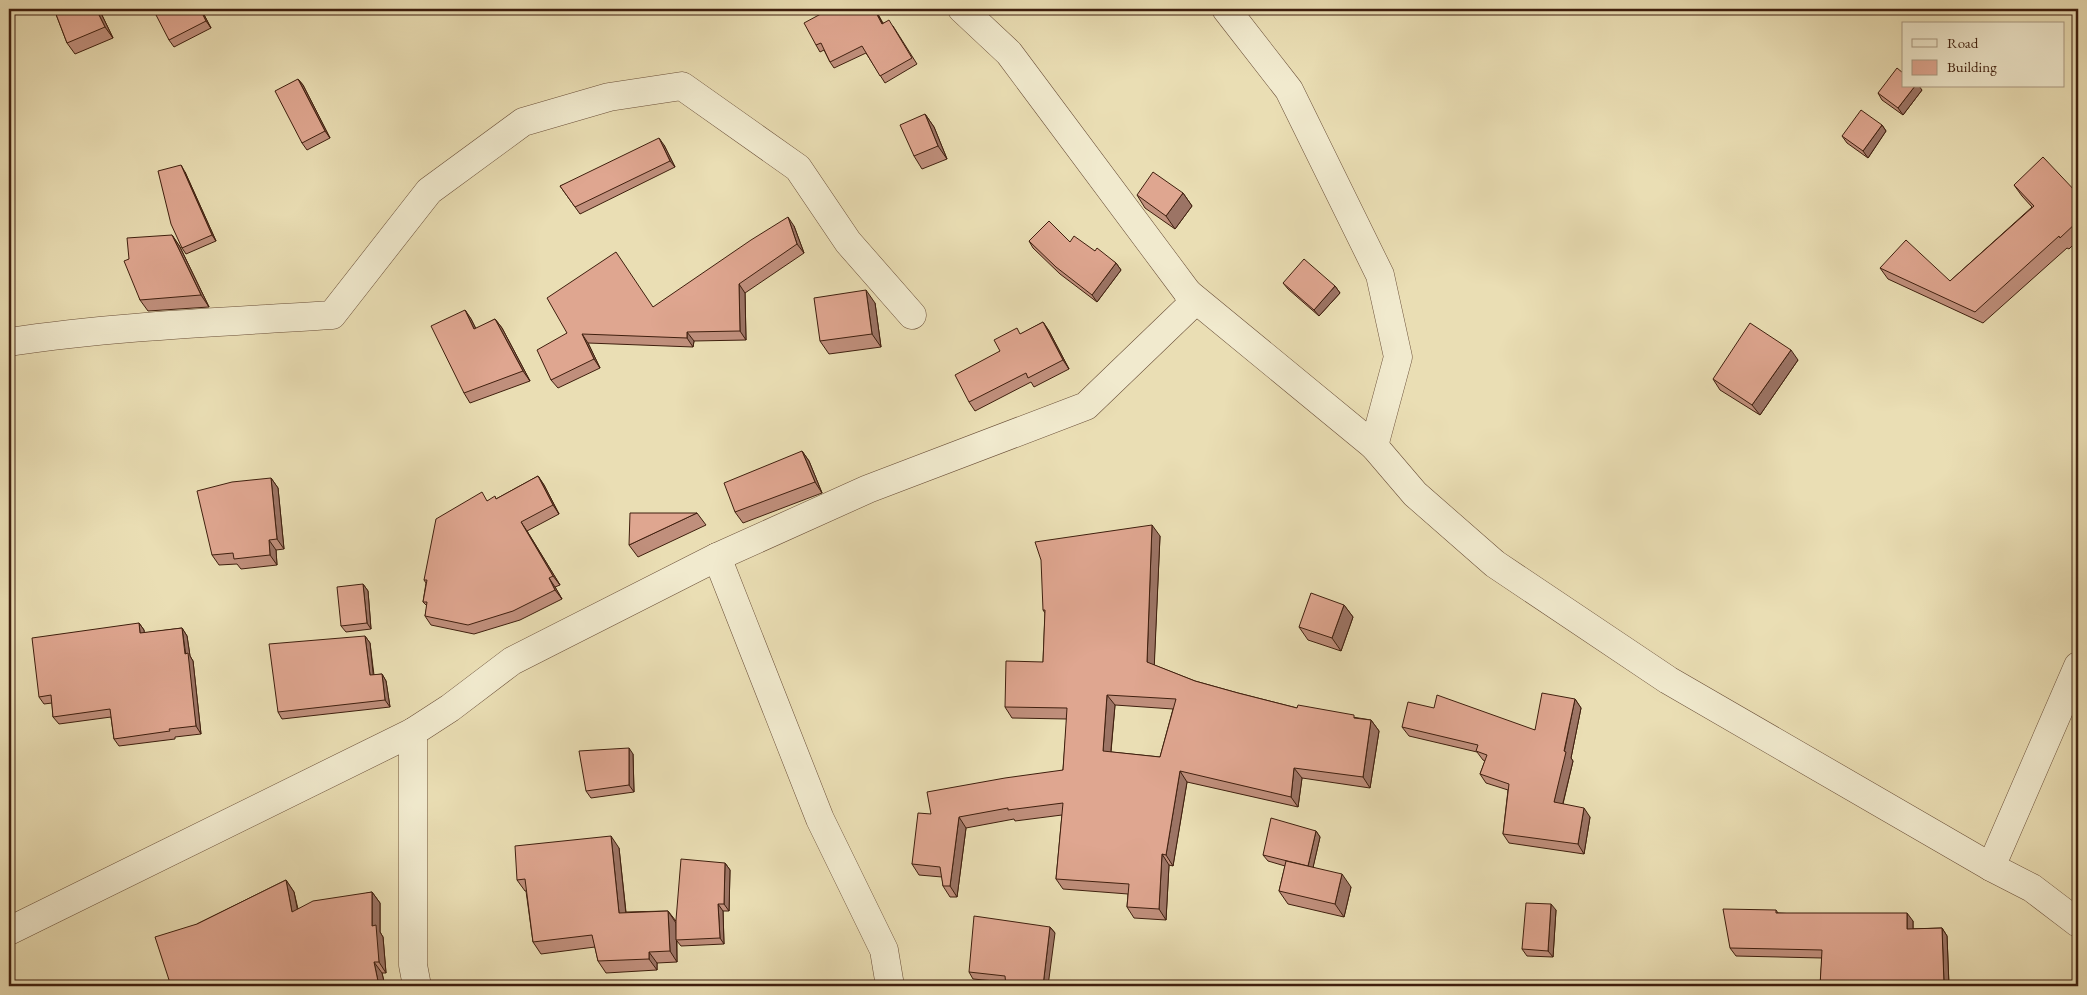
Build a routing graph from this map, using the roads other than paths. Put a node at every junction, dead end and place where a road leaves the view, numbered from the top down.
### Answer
1 (962, 9) edge
2 (1226, 9) edge
3 (1188, 293) junction
4 (912, 315) dead end
5 (9, 342) edge
6 (1374, 446) junction
7 (717, 557) junction
8 (2078, 666) edge
9 (413, 732) junction
10 (1991, 867) junction
11 (2078, 923) edge
12 (9, 931) edge
13 (417, 986) edge
14 (890, 986) edge

1 - 3 street
2 - 6 street
3 - 6 street
3 - 7 street
4 - 5 street
6 - 10 street
7 - 9 street
7 - 14 street
8 - 10 street
9 - 12 street
9 - 13 street
10 - 11 street

